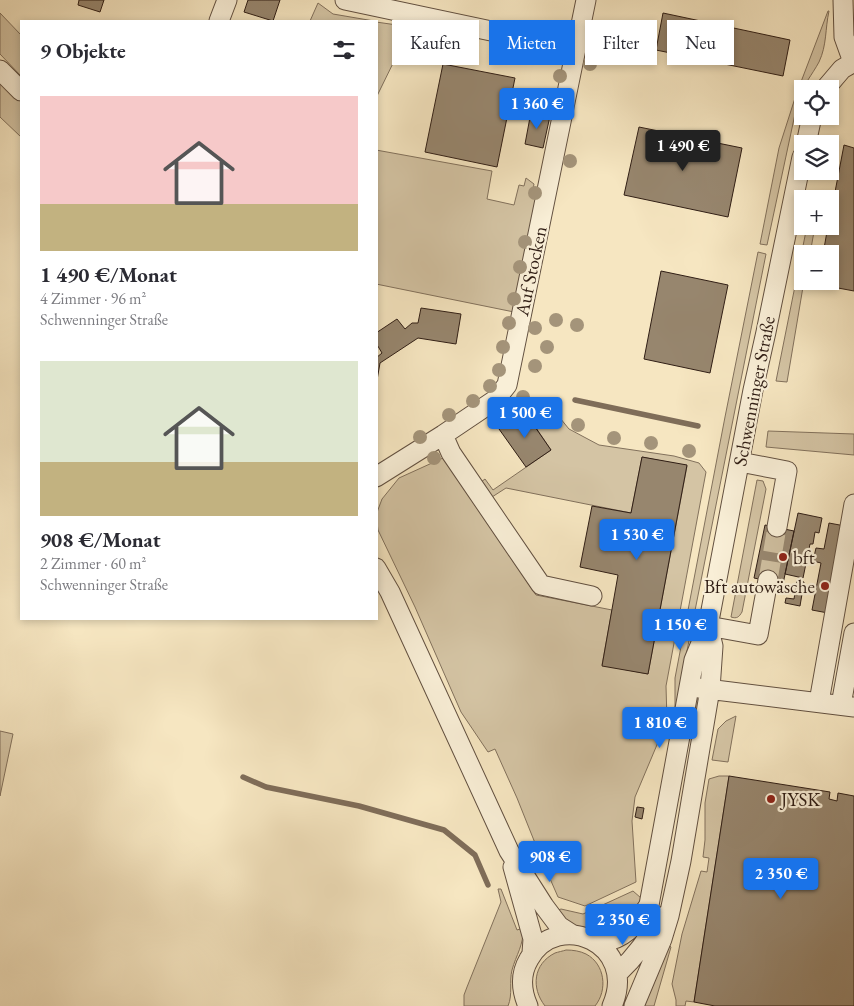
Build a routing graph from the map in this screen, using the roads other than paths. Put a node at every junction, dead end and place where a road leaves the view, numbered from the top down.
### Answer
1 (227, 0) edge
2 (345, 0) edge
3 (586, 0) edge
4 (844, 0) edge
5 (219, 20) edge
6 (576, 49) junction
7 (854, 62) edge
8 (0, 70) edge
9 (832, 80) edge
10 (20, 90) edge
11 (797, 180) edge
12 (443, 435) junction
13 (740, 462) junction
14 (378, 476) edge
15 (854, 504) edge
16 (777, 527) tunnel mouth
17 (378, 572) edge
18 (768, 580) tunnel mouth
19 (592, 596) dead end
20 (708, 626) junction
21 (854, 633) edge
22 (690, 686) junction
23 (710, 689) junction
24 (819, 702) junction
25 (848, 706) edge
26 (509, 850) junction
27 (675, 887) junction
28 (573, 935) junction
29 (595, 942) junction
30 (532, 953) junction
31 (617, 974) junction
32 (524, 1003) edge
33 (612, 1006) edge
34 (634, 1006) edge

1 - 5 street
2 - 6 street
3 - 6 street, Auf Stocken
4 - 7 street
6 - 12 street, Auf Stocken
7 - 9 street
8 - 10 street
11 - 13 street, Schwenninger Straße
12 - 14 street, Auf Stocken
12 - 19 street
13 - 16 street
13 - 20 street, Schwenninger Straße
15 - 24 street
17 - 26 street
18 - 20 street
20 - 22 street, Schwenninger Straße
20 - 23 street, Schwenninger Straße
21 - 25 street
22 - 23 street
22 - 29 street, Schwenninger Straße
23 - 24 street
23 - 27 street, Schwenninger Straße
24 - 25 street
26 - 28 street
26 - 30 street
27 - 31 street, Schwenninger Straße
27 - 34 street, Schwenninger Straße
28 - 29 street
28 - 30 street
29 - 31 street
30 - 32 street
31 - 33 street

